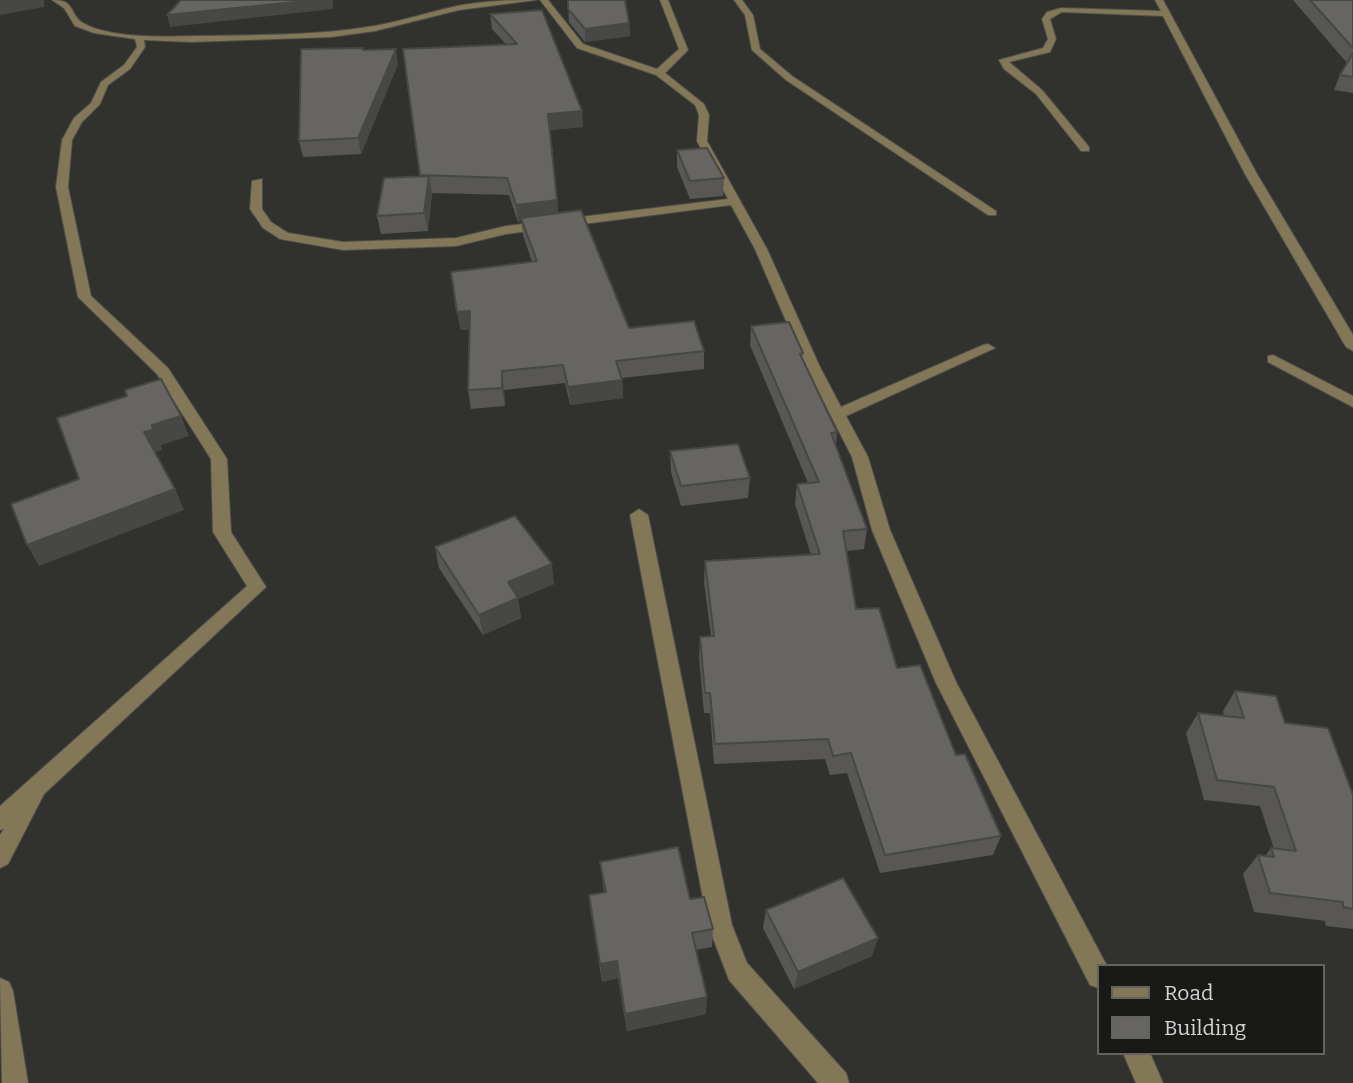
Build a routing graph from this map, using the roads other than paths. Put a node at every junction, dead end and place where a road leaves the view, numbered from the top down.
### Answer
1 (56, 0) edge
2 (532, 0) edge
3 (544, 0) edge
4 (664, 0) edge
5 (738, 0) edge
6 (1159, 0) edge
7 (1167, 14) junction
8 (139, 37) junction
9 (659, 73) junction
10 (1085, 149) dead end
11 (258, 181) dead end
12 (736, 201) junction
13 (992, 213) dead end
14 (1353, 346) edge
15 (988, 348) dead end
16 (1273, 359) dead end
17 (1353, 402) edge
18 (838, 414) junction
19 (639, 515) dead end
20 (41, 784) junction
21 (0, 820) edge
22 (0, 857) edge
23 (1098, 974) edge
24 (0, 991) edge
25 (1137, 1055) edge
26 (15, 1083) edge
27 (836, 1083) edge
28 (1150, 1083) edge

1 - 8 street
2 - 8 street
3 - 9 street
4 - 9 street
5 - 13 street
6 - 7 street
7 - 10 street
7 - 14 street
8 - 20 street
9 - 12 street
11 - 12 street
12 - 18 street
15 - 18 street
16 - 17 street
18 - 23 street
19 - 27 street
20 - 21 street
20 - 22 street
24 - 26 street
25 - 28 street

